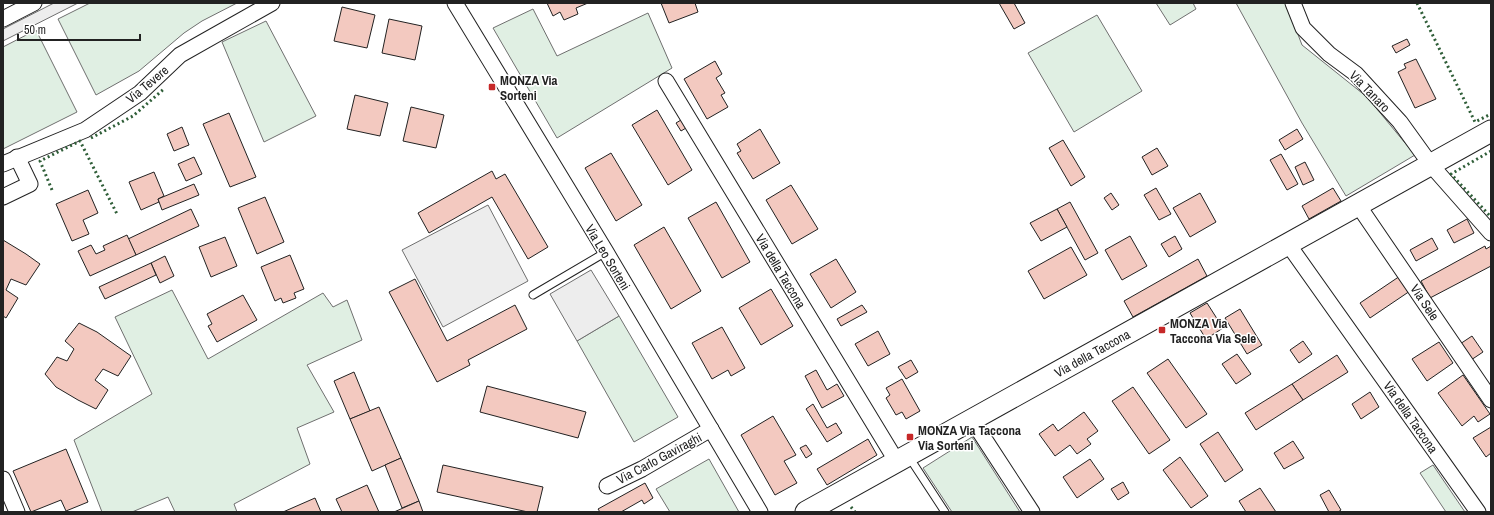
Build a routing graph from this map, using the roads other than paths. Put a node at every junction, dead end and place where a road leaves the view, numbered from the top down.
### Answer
1 (34, 3) edge
2 (272, 3) edge
3 (455, 3) edge
4 (1293, 3) edge
5 (3, 19) edge
6 (666, 81) dead end
7 (1491, 131) edge
8 (17, 157) junction
9 (3, 164) edge
10 (1431, 165) junction
11 (3, 197) edge
12 (1358, 205) junction
13 (1491, 233) edge
14 (1288, 244) junction
15 (606, 252) junction
16 (533, 294) dead end
17 (1491, 400) edge
18 (972, 420) junction
19 (711, 429) junction
20 (902, 458) junction
21 (3, 479) edge
22 (607, 486) dead end
23 (17, 512) edge
24 (760, 512) edge
25 (806, 512) edge
26 (945, 512) edge
27 (1032, 512) edge
28 (1478, 512) edge

1 - 5 street
2 - 8 street, Via Tevere
3 - 15 street, Via Leo Sorteni
4 - 10 street, Via Tanaro
6 - 20 street, Via della Taccona
7 - 10 main road, Via della Taccona
8 - 9 street, Via Tevere
8 - 11 street
10 - 12 main road, Via della Taccona
10 - 13 street, Via Tanaro
12 - 14 main road, Via della Taccona
12 - 17 street, Via Sele
14 - 18 main road, Via della Taccona
14 - 28 street, Via della Taccona
15 - 16 lane
15 - 19 street, Via Leo Sorteni
18 - 20 main road, Via della Taccona
18 - 27 street
19 - 22 street, Via Carlo Gaviraghi
19 - 24 street, Via Leo Sorteni
20 - 25 main road, Via della Taccona
20 - 26 lane
21 - 23 street

